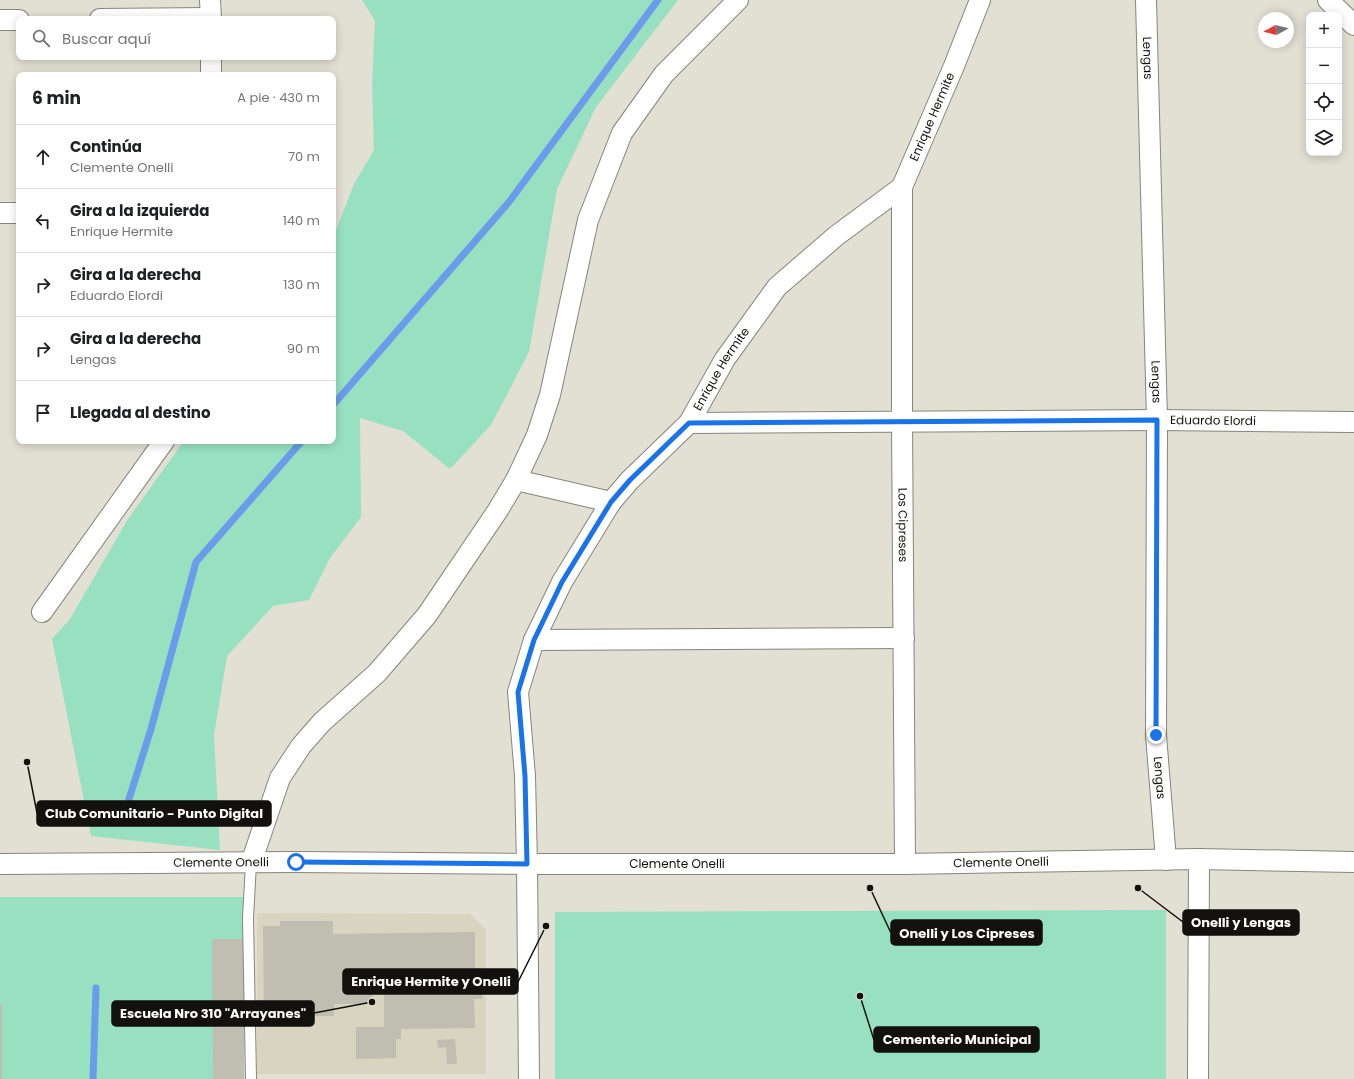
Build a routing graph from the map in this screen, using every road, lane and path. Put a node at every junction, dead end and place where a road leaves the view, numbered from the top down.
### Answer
1 (738, 0) edge
2 (980, 0) edge
3 (1146, 0) edge
4 (1328, 0) edge
5 (211, 12) edge
6 (148, 16) edge
7 (0, 20) edge
8 (16, 20) edge
9 (1354, 25) edge
10 (211, 60) edge
11 (211, 72) edge
12 (902, 187) junction
13 (16, 212) edge
14 (0, 213) edge
15 (1157, 420) junction
16 (902, 421) junction
17 (1354, 422) edge
18 (689, 423) junction
19 (162, 444) edge
20 (516, 480) junction
21 (611, 502) junction
22 (42, 612) dead end
23 (904, 638) junction
24 (534, 640) junction
25 (1199, 859) junction
26 (1166, 860) junction
27 (1354, 862) edge
28 (251, 863) junction
29 (0, 864) edge
30 (527, 864) junction
31 (905, 864) junction
32 (251, 1079) edge
33 (529, 1079) edge
34 (1198, 1079) edge

1 - 20 street
2 - 12 street, Enrique Hermite
3 - 15 street, Lengas
4 - 9 street
5 - 6 street
7 - 8 street
10 - 11 street
12 - 16 street, Los Cipreses
12 - 18 street, Enrique Hermite
13 - 14 street
15 - 16 street, Eduardo Elordi
15 - 17 street, Eduardo Elordi
15 - 26 street, Lengas
16 - 18 street, Eduardo Elordi
16 - 23 street, Los Cipreses
18 - 21 street, Enrique Hermite
19 - 22 street
20 - 21 street
20 - 28 street
21 - 24 street, Enrique Hermite
23 - 24 street
23 - 31 street, Los Cipreses
24 - 30 street, Enrique Hermite
25 - 26 street, Clemente Onelli
25 - 27 street, Clemente Onelli
25 - 34 street
26 - 31 street, Clemente Onelli
28 - 29 street, Clemente Onelli
28 - 30 street, Clemente Onelli
28 - 32 lane
30 - 31 street, Clemente Onelli
30 - 33 street, Enrique Hermite

